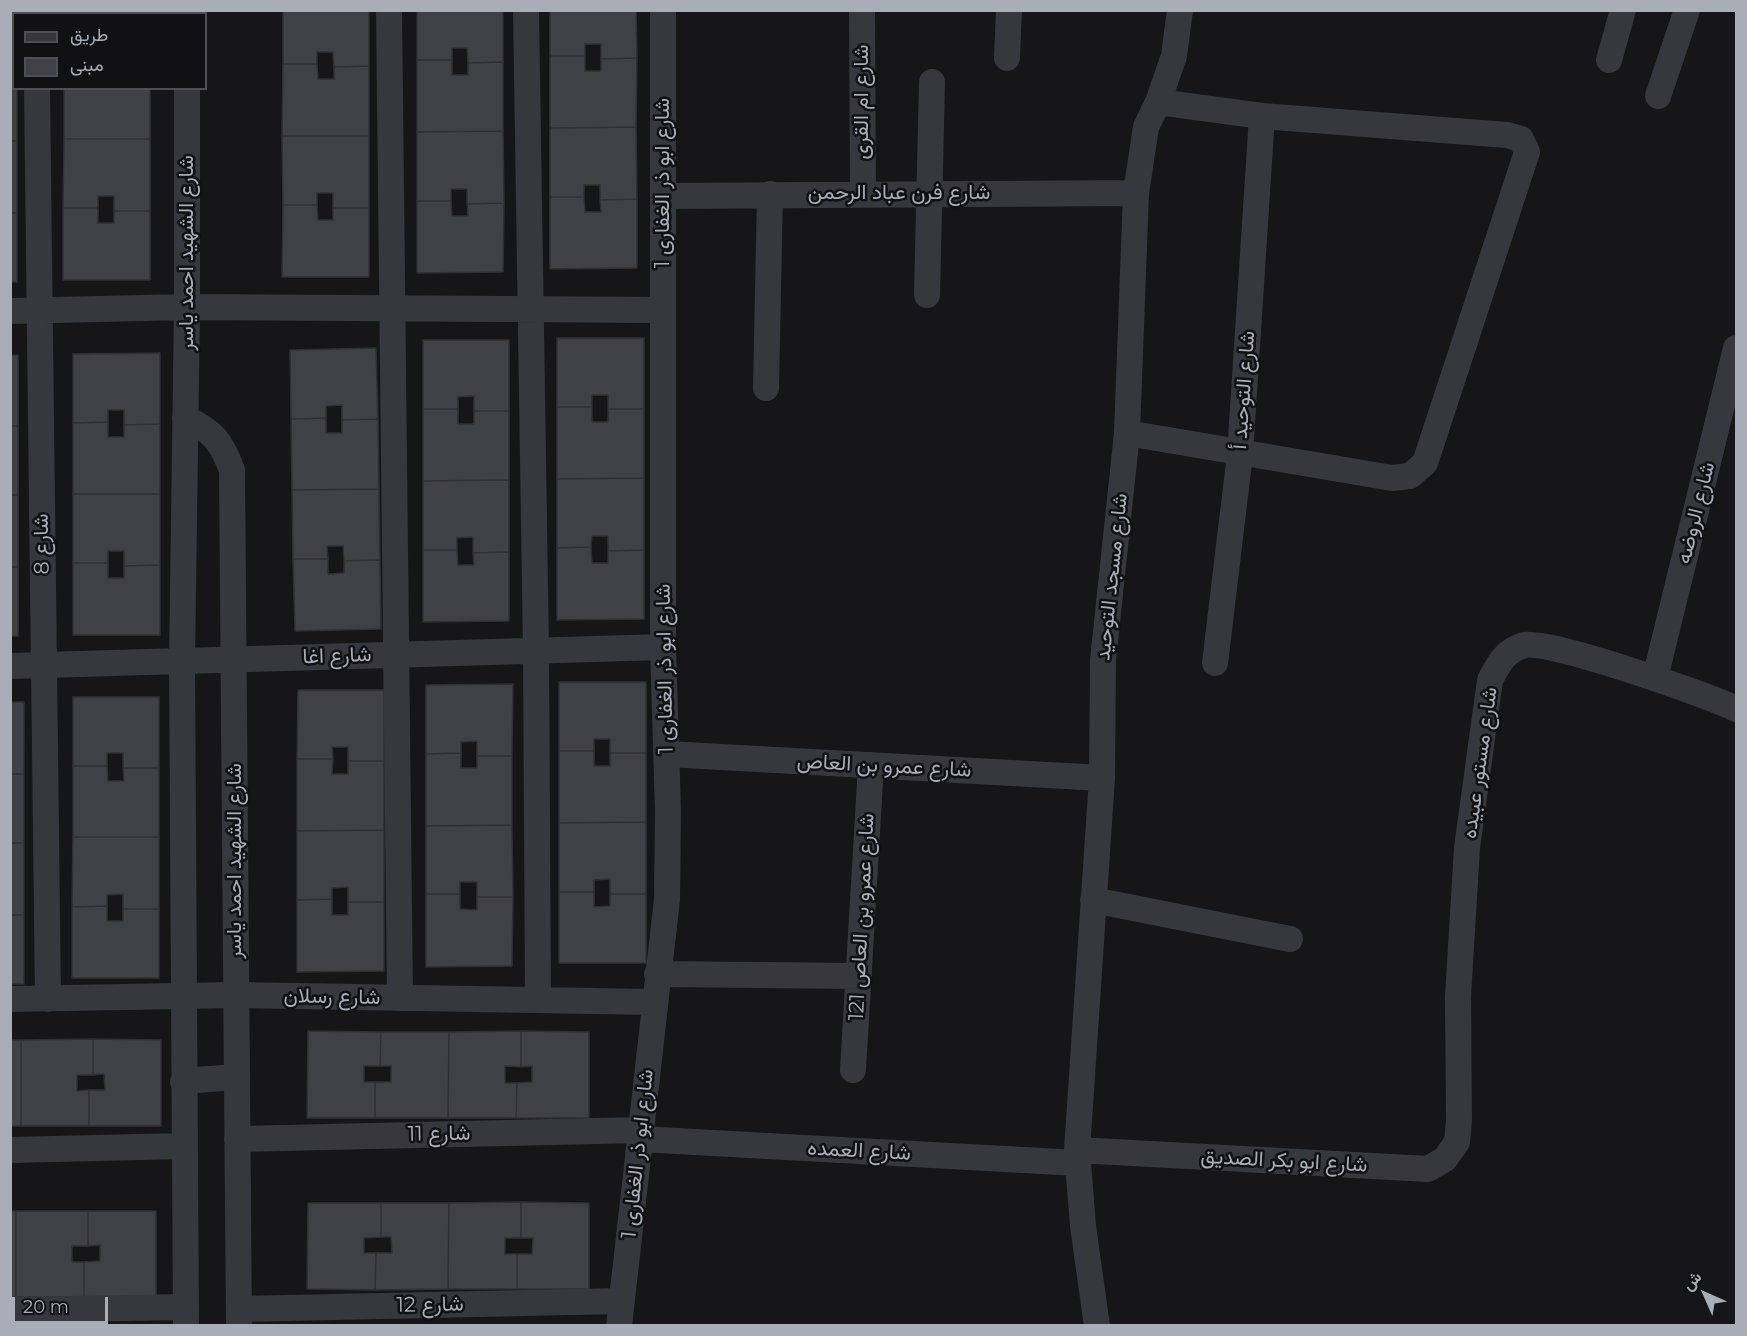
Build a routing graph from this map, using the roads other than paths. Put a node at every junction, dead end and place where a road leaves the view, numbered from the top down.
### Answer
1 (389, 10) edge
2 (526, 10) edge
3 (663, 10) edge
4 (862, 10) edge
5 (1009, 10) edge
6 (1180, 10) edge
7 (1623, 10) edge
8 (1687, 10) edge
9 (1007, 57) dead end
10 (1609, 60) dead end
11 (932, 82) dead end
12 (37, 90) edge
13 (187, 90) edge
14 (1658, 96) dead end
15 (1158, 102) junction
16 (1262, 116) junction
17 (929, 192) junction
18 (863, 193) junction
19 (1136, 193) junction
20 (770, 194) junction
21 (663, 196) junction
22 (927, 295) dead end
23 (187, 307) junction
24 (392, 308) junction
25 (531, 309) junction
26 (39, 310) junction
27 (663, 310) junction
28 (10, 311) edge
29 (1737, 348) edge
30 (766, 388) dead end
31 (185, 418) junction
32 (1127, 433) junction
33 (1240, 454) junction
34 (663, 647) junction
35 (536, 650) junction
36 (394, 654) junction
37 (233, 660) junction
38 (182, 661) junction
39 (1215, 663) dead end
40 (43, 665) junction
41 (10, 666) edge
42 (1655, 678) junction
43 (1737, 709) edge
44 (667, 754) junction
45 (871, 765) junction
46 (1102, 778) junction
47 (1093, 900) junction
48 (1290, 939) dead end
49 (657, 974) junction
50 (859, 976) junction
51 (236, 995) junction
52 (183, 997) junction
53 (400, 998) junction
54 (10, 999) edge
55 (48, 999) junction
56 (538, 1000) junction
57 (654, 1002) junction
58 (853, 1070) dead end
59 (237, 1077) junction
60 (183, 1081) junction
61 (1459, 1120) joint
62 (641, 1134) junction
63 (237, 1139) junction
64 (183, 1146) junction
65 (10, 1150) edge
66 (1077, 1156) junction
67 (10, 1310) edge
68 (620, 1313) edge
69 (186, 1316) edge
70 (239, 1317) edge
71 (1097, 1326) edge

1 - 24 street
2 - 25 street
3 - 21 street, شارع ابو ذر الغفارى 1
4 - 18 street, شارع ام القرى
5 - 9 street
6 - 15 street, شارع مسجد التوحيد
7 - 10 street
8 - 14 street
11 - 17 street
12 - 26 street, شارع 8
13 - 23 street, شارع الشهيد احمد ياسر
15 - 16 street
15 - 19 street, شارع مسجد التوحيد
16 - 33 street, شارع التوحيد أ
16 - 33 street
17 - 18 street, شارع فرن عباد الرحمن
17 - 19 street, شارع فرن عباد الرحمن
17 - 22 street
18 - 20 street, شارع فرن عباد الرحمن
19 - 32 street, شارع مسجد التوحيد
20 - 21 street, شارع فرن عباد الرحمن
20 - 30 street
21 - 27 street, شارع ابو ذر الغفارى 1
23 - 24 street
23 - 26 street
23 - 31 street, شارع الشهيد احمد ياسر
24 - 25 street
24 - 36 street
25 - 27 street
25 - 35 street
26 - 28 street
26 - 40 street, شارع 8
27 - 34 street, شارع ابو ذر الغفارى 1
29 - 42 street, شارع الروضه
31 - 37 street, شارع الشهيد احمد ياسر
31 - 38 street, شارع الشهيد احمد ياسر
32 - 33 street
32 - 46 street, شارع مسجد التوحيد
33 - 39 street, شارع التوحيد أ
34 - 35 street, شارع اغا
34 - 44 street, شارع ابو ذر الغفارى 1
35 - 36 street, شارع اغا
35 - 56 street
36 - 37 street, شارع اغا
36 - 53 street
37 - 38 street, شارع اغا
37 - 51 street, شارع الشهيد احمد ياسر
38 - 40 street, شارع اغا
38 - 52 street, شارع الشهيد احمد ياسر
40 - 41 street, شارع اغا
40 - 55 street, شارع 8
42 - 43 street, شارع مستور عبيده
42 - 61 street, شارع مستور عبيده
44 - 45 street, شارع عمرو بن العاص
44 - 49 street, شارع ابو ذر الغفارى 1
45 - 46 street, شارع عمرو بن العاص
45 - 50 street, شارع عمرو بن العاص 121
46 - 47 street, شارع مسجد التوحيد
47 - 48 street
47 - 66 street, شارع مسجد التوحيد
49 - 50 street
49 - 57 street, شارع ابو ذر الغفارى 1
50 - 58 street, شارع عمرو بن العاص 121
51 - 52 street, شارع رسلان
51 - 53 street, شارع رسلان
51 - 59 street, شارع الشهيد احمد ياسر
52 - 55 street, شارع رسلان
52 - 60 street, شارع الشهيد احمد ياسر
53 - 56 street, شارع رسلان
54 - 55 street, شارع رسلان
56 - 57 street, شارع رسلان
57 - 62 street, شارع ابو ذر الغفارى 1
59 - 60 street
59 - 63 street, شارع الشهيد احمد ياسر
60 - 64 street, شارع الشهيد احمد ياسر
61 - 66 street, شارع ابو بكر الصديق
62 - 63 street, شارع 11
62 - 66 street, شارع العمده
62 - 68 street, شارع ابو ذر الغفارى 1
63 - 70 street, شارع الشهيد احمد ياسر
64 - 65 street
64 - 69 street, شارع الشهيد احمد ياسر
66 - 71 street, شارع مسجد التوحيد
67 - 69 street
68 - 70 street, شارع 12

